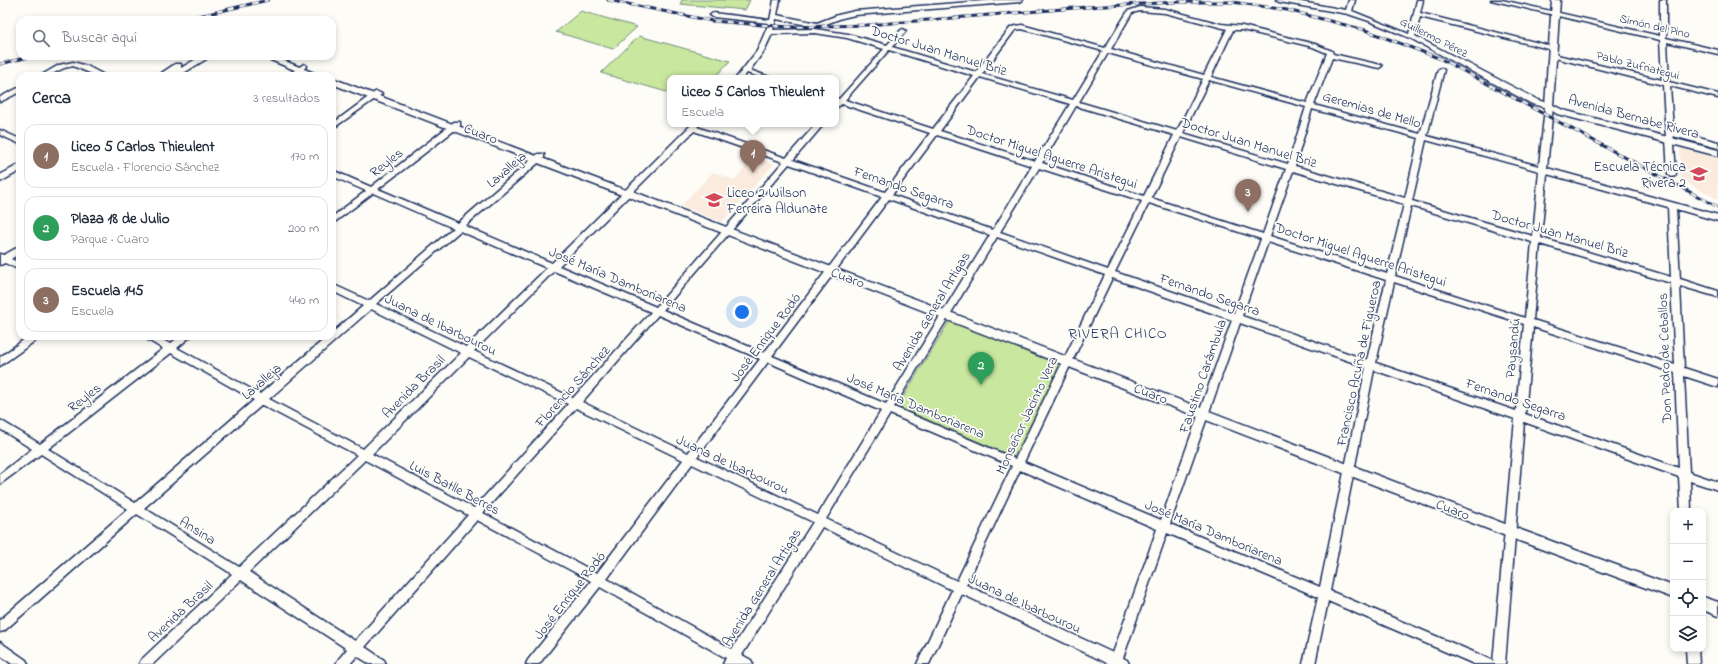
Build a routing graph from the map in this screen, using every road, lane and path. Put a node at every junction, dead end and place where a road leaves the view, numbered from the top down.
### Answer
1 (778, 0) edge
2 (1020, 0) edge
3 (1279, 0) edge
4 (1352, 0) edge
5 (1420, 0) edge
6 (1494, 0) edge
7 (1556, 0) edge
8 (1663, 0) edge
9 (1349, 12) junction
10 (1416, 14) junction
11 (1556, 14) junction
12 (713, 15) dead end
13 (773, 25) junction
14 (1018, 27) joint
15 (1231, 28) junction
16 (903, 31) dead end
17 (1412, 37) junction
18 (1663, 39) junction
19 (888, 49) junction
20 (1108, 50) junction
21 (1553, 52) junction
22 (1718, 52) edge
23 (1330, 53) junction
24 (187, 60) edge
25 (199, 60) edge
26 (277, 60) edge
27 (286, 60) edge
28 (1379, 66) dead end
29 (302, 68) junction
30 (1440, 70) dead end
31 (746, 71) junction
32 (52, 72) edge
33 (94, 72) edge
34 (167, 72) edge
35 (180, 72) edge
36 (296, 72) edge
37 (310, 72) edge
38 (316, 72) edge
39 (742, 75) edge
40 (759, 75) edge
41 (978, 76) junction
42 (336, 78) edge
43 (1207, 78) junction
44 (336, 82) edge
45 (1667, 84) junction
46 (16, 91) edge
47 (376, 96) junction
48 (1718, 96) edge
49 (0, 100) edge
50 (839, 101) edge
51 (839, 102) edge
52 (1074, 104) junction
53 (1310, 106) junction
54 (1549, 106) junction
55 (336, 124) edge
56 (455, 126) junction
57 (694, 127) edge
58 (698, 127) edge
59 (817, 127) edge
60 (0, 132) edge
61 (935, 132) junction
62 (1178, 135) junction
63 (1423, 137) junction
64 (1670, 137) junction
65 (16, 140) edge
66 (1718, 145) edge
67 (1718, 153) edge
68 (539, 158) junction
69 (16, 161) edge
70 (787, 162) junction
71 (1037, 164) junction
72 (1290, 168) junction
73 (16, 169) edge
74 (0, 170) edge
75 (1544, 170) junction
76 (1672, 174) dead end
77 (336, 175) edge
78 (0, 179) edge
79 (372, 190) junction
80 (629, 193) junction
81 (888, 196) junction
82 (1148, 200) junction
83 (1408, 202) junction
84 (1672, 205) junction
85 (1718, 218) edge
86 (336, 219) edge
87 (459, 228) junction
88 (728, 232) junction
89 (995, 234) junction
90 (1265, 238) junction
91 (1536, 240) junction
92 (16, 251) edge
93 (2, 259) edge
94 (16, 265) edge
95 (554, 267) junction
96 (831, 271) junction
97 (1111, 274) junction
98 (1392, 278) junction
99 (1676, 281) junction
100 (336, 290) edge
101 (1718, 294) edge
102 (369, 305) junction
103 (657, 311) junction
104 (946, 314) junction
105 (1237, 318) junction
106 (1529, 322) junction
107 (336, 334) edge
108 (30, 340) edge
109 (156, 340) edge
110 (181, 340) edge
111 (330, 340) edge
112 (171, 348) junction
113 (467, 353) junction
114 (767, 357) junction
115 (1067, 361) junction
116 (0, 362) edge
117 (1371, 364) junction
118 (1679, 370) junction
119 (1718, 383) edge
120 (262, 400) junction
121 (575, 404) junction
122 (888, 409) junction
123 (1204, 413) junction
124 (1520, 415) junction
125 (0, 424) edge
126 (40, 449) junction
127 (365, 454) junction
128 (690, 459) junction
129 (1019, 464) junction
130 (1350, 470) junction
131 (1684, 474) junction
132 (0, 480) edge
133 (1718, 486) edge
134 (137, 508) junction
135 (1686, 508) edge
136 (476, 514) junction
137 (820, 520) junction
138 (1164, 526) junction
139 (1511, 532) junction
140 (240, 573) junction
141 (599, 580) junction
142 (960, 588) junction
143 (1670, 591) edge
144 (1324, 594) junction
145 (1706, 604) edge
146 (1718, 609) edge
147 (0, 627) edge
148 (0, 648) edge
149 (355, 649) junction
150 (1692, 652) edge
151 (731, 660) edge
152 (1118, 663) edge
153 (22, 664) edge
154 (145, 664) edge
155 (342, 664) edge
156 (380, 664) edge
157 (532, 664) edge
158 (748, 664) edge
159 (923, 664) edge
160 (1309, 664) edge
161 (1488, 664) edge
162 (1499, 664) edge
163 (1693, 664) edge

1 - 13 street
2 - 13 street
3 - 9 street, Guillermo Pérez
4 - 9 street
5 - 10 street
6 - 11 street, Simón del Pino
7 - 11 street
8 - 18 street
9 - 17 street, Guillermo Pérez
10 - 17 street
10 - 21 street, Pablo Zufriategui
11 - 18 street, Simón del Pino
11 - 21 street
12 - 13 street
13 - 19 street, Doctor Juan Manuel Briz
13 - 31 street
14 - 20 street, Geremias de Mello
14 - 41 street, José Enrique Rodó
15 - 20 street, Avenida General Artigas
15 - 23 street
15 - 43 street, Monseñor Jacinto Vera
16 - 19 street
17 - 54 street, Guillermo Pérez
18 - 22 street, Simón del Pino
18 - 45 street
19 - 41 street, Doctor Juan Manuel Briz
19 - 50 street
20 - 43 street, Geremias de Mello
20 - 52 street, Avenida General Artigas
21 - 45 street, Pablo Zufriategui
21 - 54 street
23 - 28 street
23 - 53 street, Faustino Carámbula
24 - 34 street
25 - 35 street
26 - 29 street, Cuaro
27 - 29 street, Cuaro
29 - 36 street
29 - 37 street, Cuaro
29 - 38 street, Cuaro
30 - 63 street, Francisco Acuña de Figueroa
31 - 39 street
31 - 40 street
32 - 33 street
41 - 52 street, Doctor Juan Manuel Briz
41 - 61 street, José Enrique Rodó
42 - 47 street, Cuaro
43 - 53 street, Geremias de Mello
43 - 62 street, Monseñor Jacinto Vera
44 - 47 street, Cuaro
45 - 48 street, Pablo Zufriategui
45 - 64 street
46 - 49 street
47 - 55 street
47 - 56 street, Cuaro
51 - 61 street, Doctor Miguel Aguerre Aristegui
52 - 62 street, Doctor Juan Manuel Briz
52 - 71 street, Avenida General Artigas
53 - 63 street, Geremias de Mello
53 - 72 street, Faustino Carámbula
54 - 64 street, Avenida Bernabe Rivera
54 - 75 street, Paysandú
56 - 68 street, Cuaro
56 - 79 street, Reyles
57 - 80 street, Avenida Brasil
58 - 70 street, Fernando Segarra
59 - 70 street, Florencio Sánchez
60 - 65 street
61 - 71 street, Doctor Miguel Aguerre Aristegui
61 - 81 street, José Enrique Rodó
62 - 72 street, Doctor Juan Manuel Briz
62 - 82 street, Monseñor Jacinto Vera
63 - 75 street, Geremias de Mello
63 - 83 street, Francisco Acuña de Figueroa
64 - 66 street, Avenida Bernabe Rivera
64 - 67 street, Avenida Bernabe Rivera
64 - 76 street
68 - 80 street, Cuaro
68 - 87 street, Lavalleja
69 - 74 street
70 - 81 street, Fernando Segarra
70 - 88 street, Florencio Sánchez
71 - 82 street, Doctor Miguel Aguerre Aristegui
71 - 89 street, Avenida General Artigas
72 - 83 street, Doctor Juan Manuel Briz
72 - 90 street, Faustino Carámbula
73 - 78 street
75 - 84 street, Geremias de Mello
75 - 91 street, Paysandú
77 - 79 street, José María Damboriarena
79 - 86 street, Reyles
79 - 87 street, José María Damboriarena
80 - 88 street, Cuaro
80 - 95 street, Avenida Brasil
81 - 89 street, Fernando Segarra
81 - 96 street, José Enrique Rodó
82 - 90 street, Doctor Miguel Aguerre Aristegui
82 - 97 street, Monseñor Jacinto Vera
83 - 91 street, Doctor Juan Manuel Briz
83 - 98 street, Francisco Acuña de Figueroa
84 - 85 street, Geremias de Mello
84 - 99 street, Don Pedro de Ceballos
87 - 95 street, José María Damboriarena
87 - 102 street, Lavalleja
88 - 96 street, Cuaro
88 - 103 street, Florencio Sánchez
89 - 97 street, Fernando Segarra
89 - 104 street, Avenida General Artigas
90 - 98 street, Doctor Miguel Aguerre Aristegui
90 - 105 street, Faustino Carámbula
91 - 99 street, Doctor Juan Manuel Briz
91 - 106 street, Paysandú
92 - 93 street
93 - 94 street
95 - 103 street, José María Damboriarena
95 - 113 street, Avenida Brasil
96 - 104 street, Cuaro
96 - 114 street, José Enrique Rodó
97 - 105 street, Fernando Segarra
97 - 115 street, Monseñor Jacinto Vera
98 - 106 street, Doctor Miguel Aguerre Aristegui
98 - 117 street, Francisco Acuña de Figueroa
99 - 101 street, Doctor Juan Manuel Briz
99 - 118 street, Don Pedro de Ceballos
100 - 102 street, Juana de Ibarbourou
102 - 107 street, Lavalleja
102 - 113 street, Juana de Ibarbourou
103 - 114 street, José María Damboriarena
103 - 121 street, Florencio Sánchez
104 - 115 street, Cuaro
104 - 122 street, Avenida General Artigas
105 - 117 street, Fernando Segarra
105 - 123 street, Faustino Carámbula
106 - 118 street, Doctor Miguel Aguerre Aristegui
106 - 124 street, Paysandú
108 - 116 street
109 - 112 street, Luis Batlle Berres
110 - 112 street, Reyles
111 - 120 street, Lavalleja
112 - 120 street, Luis Batlle Berres
112 - 126 street, Reyles
113 - 121 street, Juana de Ibarbourou
113 - 127 street, Avenida Brasil
114 - 122 street, José María Damboriarena
114 - 128 street, José Enrique Rodó
115 - 123 street, Cuaro
115 - 129 street, Monseñor Jacinto Vera
117 - 124 street, Fernando Segarra
117 - 130 street, Francisco Acuña de Figueroa
118 - 119 street, Doctor Miguel Aguerre Aristegui
118 - 131 street, Don Pedro de Ceballos
120 - 127 street, Luis Batlle Berres
120 - 134 street, Lavalleja
121 - 128 street, Juana de Ibarbourou
121 - 136 street, Florencio Sánchez
122 - 129 street, José María Damboriarena
122 - 137 street, Avenida General Artigas
123 - 130 street, Cuaro
123 - 138 street, Faustino Carámbula
124 - 131 street, Fernando Segarra
124 - 139 street, Paysandú
125 - 126 street, Ansina
126 - 132 street, Reyles
126 - 134 street, Ansina
127 - 136 street, Luis Batlle Berres
127 - 140 street, Avenida Brasil
128 - 137 street, Juana de Ibarbourou
128 - 141 street, José Enrique Rodó
129 - 138 street, José María Damboriarena
129 - 142 street, Monseñor Jacinto Vera
130 - 139 street, Cuaro
130 - 144 street, Francisco Acuña de Figueroa
131 - 133 street, Fernando Segarra
131 - 135 street, Don Pedro de Ceballos
134 - 140 street, Ansina
134 - 147 street, Lavalleja
136 - 141 street, Luis Batlle Berres
136 - 149 street, Florencio Sánchez
137 - 142 street, Juana de Ibarbourou
137 - 151 street, Avenida General Artigas
138 - 144 street, José María Damboriarena
138 - 152 street, Faustino Carámbula
139 - 143 street, Cuaro
139 - 162 street, Paysandú
140 - 149 street, Ansina
140 - 154 street, Avenida Brasil
141 - 151 street, Luis Batlle Berres
141 - 157 street, José Enrique Rodó
142 - 152 street, Juana de Ibarbourou
142 - 159 street, Monseñor Jacinto Vera
144 - 160 street, Francisco Acuña de Figueroa
144 - 161 street, José María Damboriarena
145 - 146 street
148 - 153 street
149 - 155 street, Florencio Sánchez
149 - 156 street, Ansina
150 - 163 street
151 - 158 street, Luis Batlle Berres

